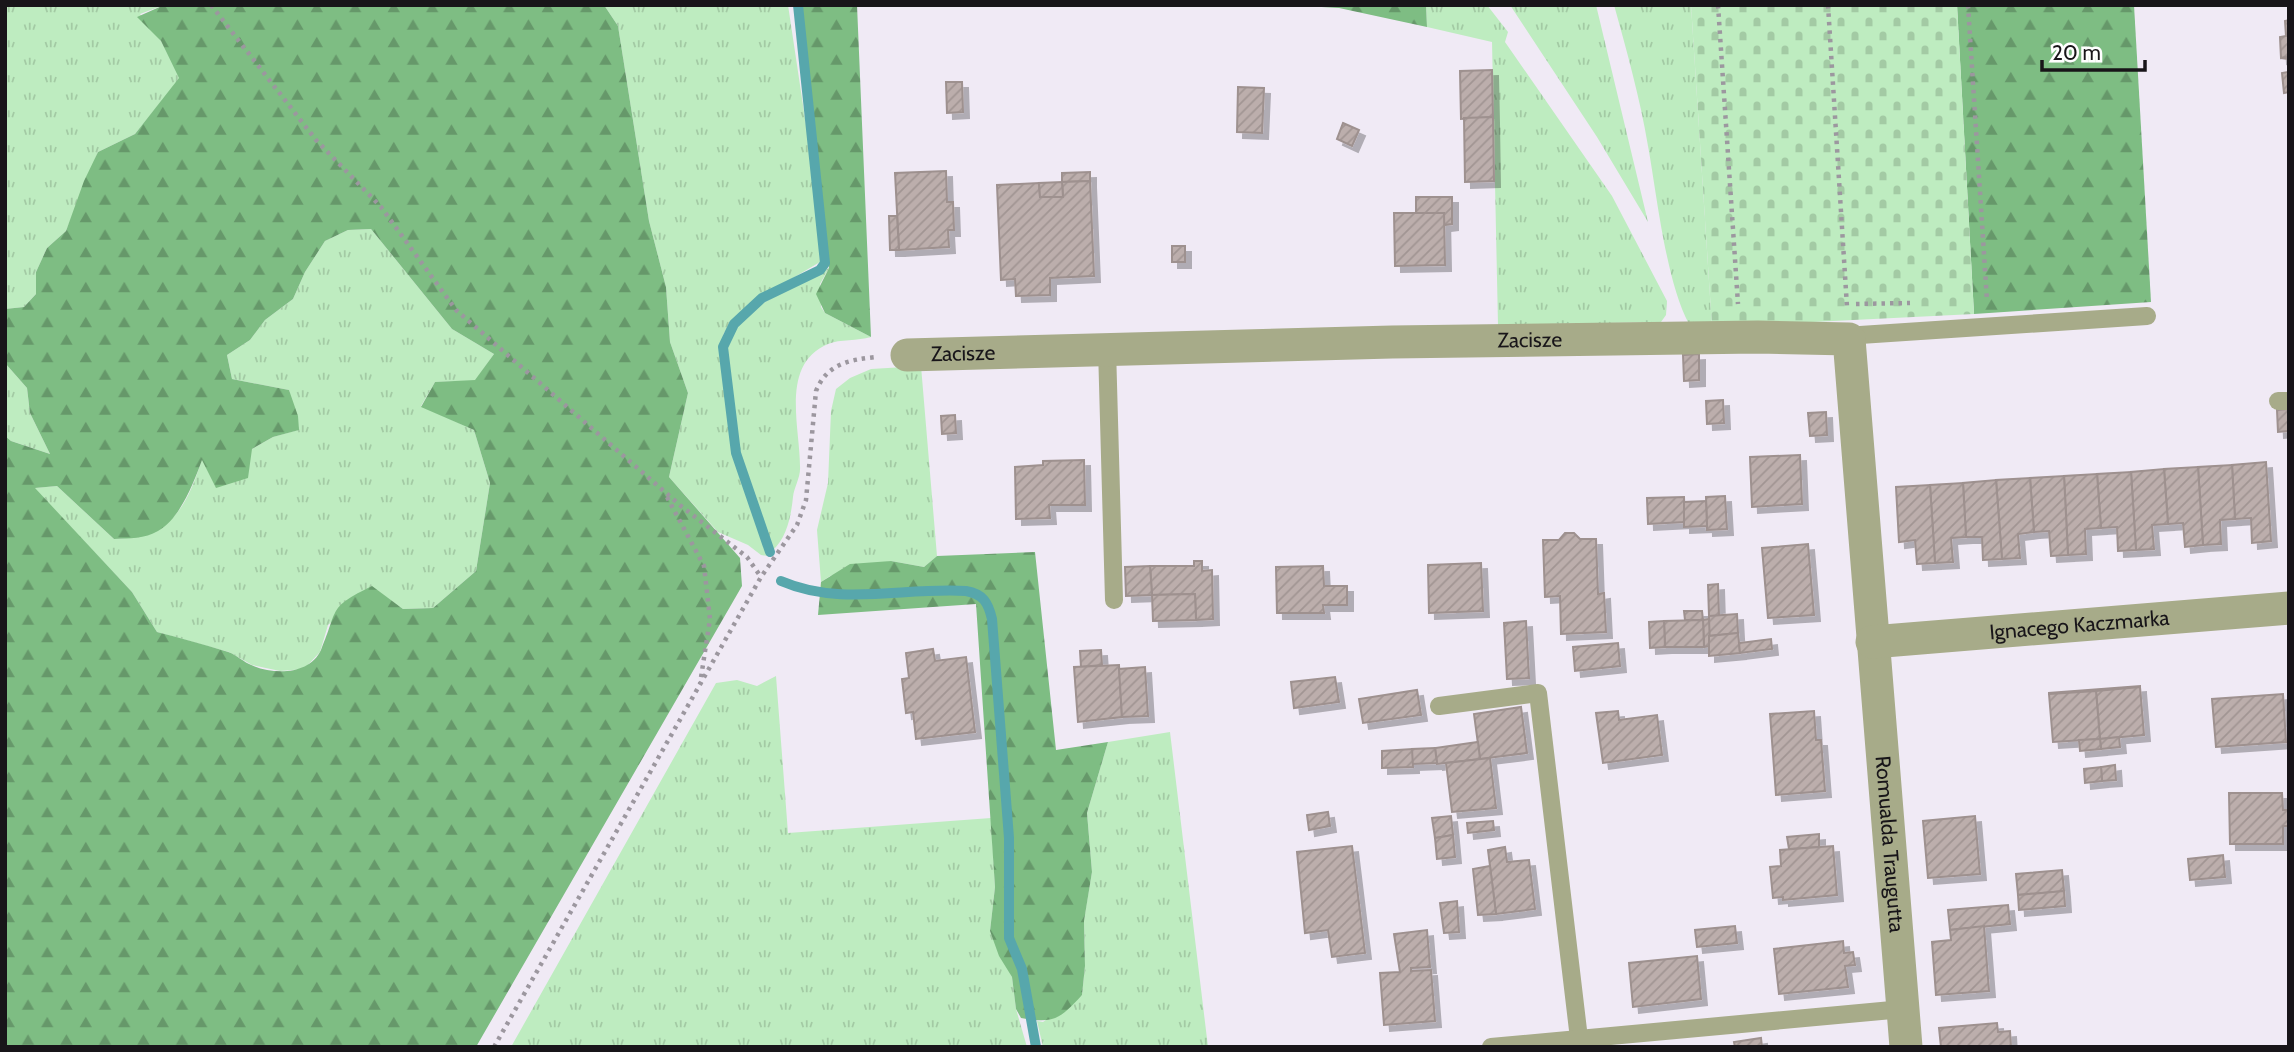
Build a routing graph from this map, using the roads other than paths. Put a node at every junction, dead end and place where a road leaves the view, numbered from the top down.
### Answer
1 (2147, 316) dead end
2 (1849, 339) junction
3 (1107, 348) junction
4 (907, 355) road end
5 (1114, 600) dead end
6 (2289, 608) edge
7 (1871, 642) junction
8 (1439, 706) dead end
9 (1903, 1009) junction
10 (1579, 1043) edge
11 (1491, 1047) edge
12 (1906, 1047) edge

1 - 2 lane
2 - 3 street, Zacisze
2 - 7 street
3 - 4 street, Zacisze
3 - 5 lane
6 - 7 street, Ignacego Kaczmarka
7 - 9 street, Romualda Traugutta
8 - 10 lane
9 - 10 lane
9 - 12 street, Romualda Traugutta
10 - 11 lane

